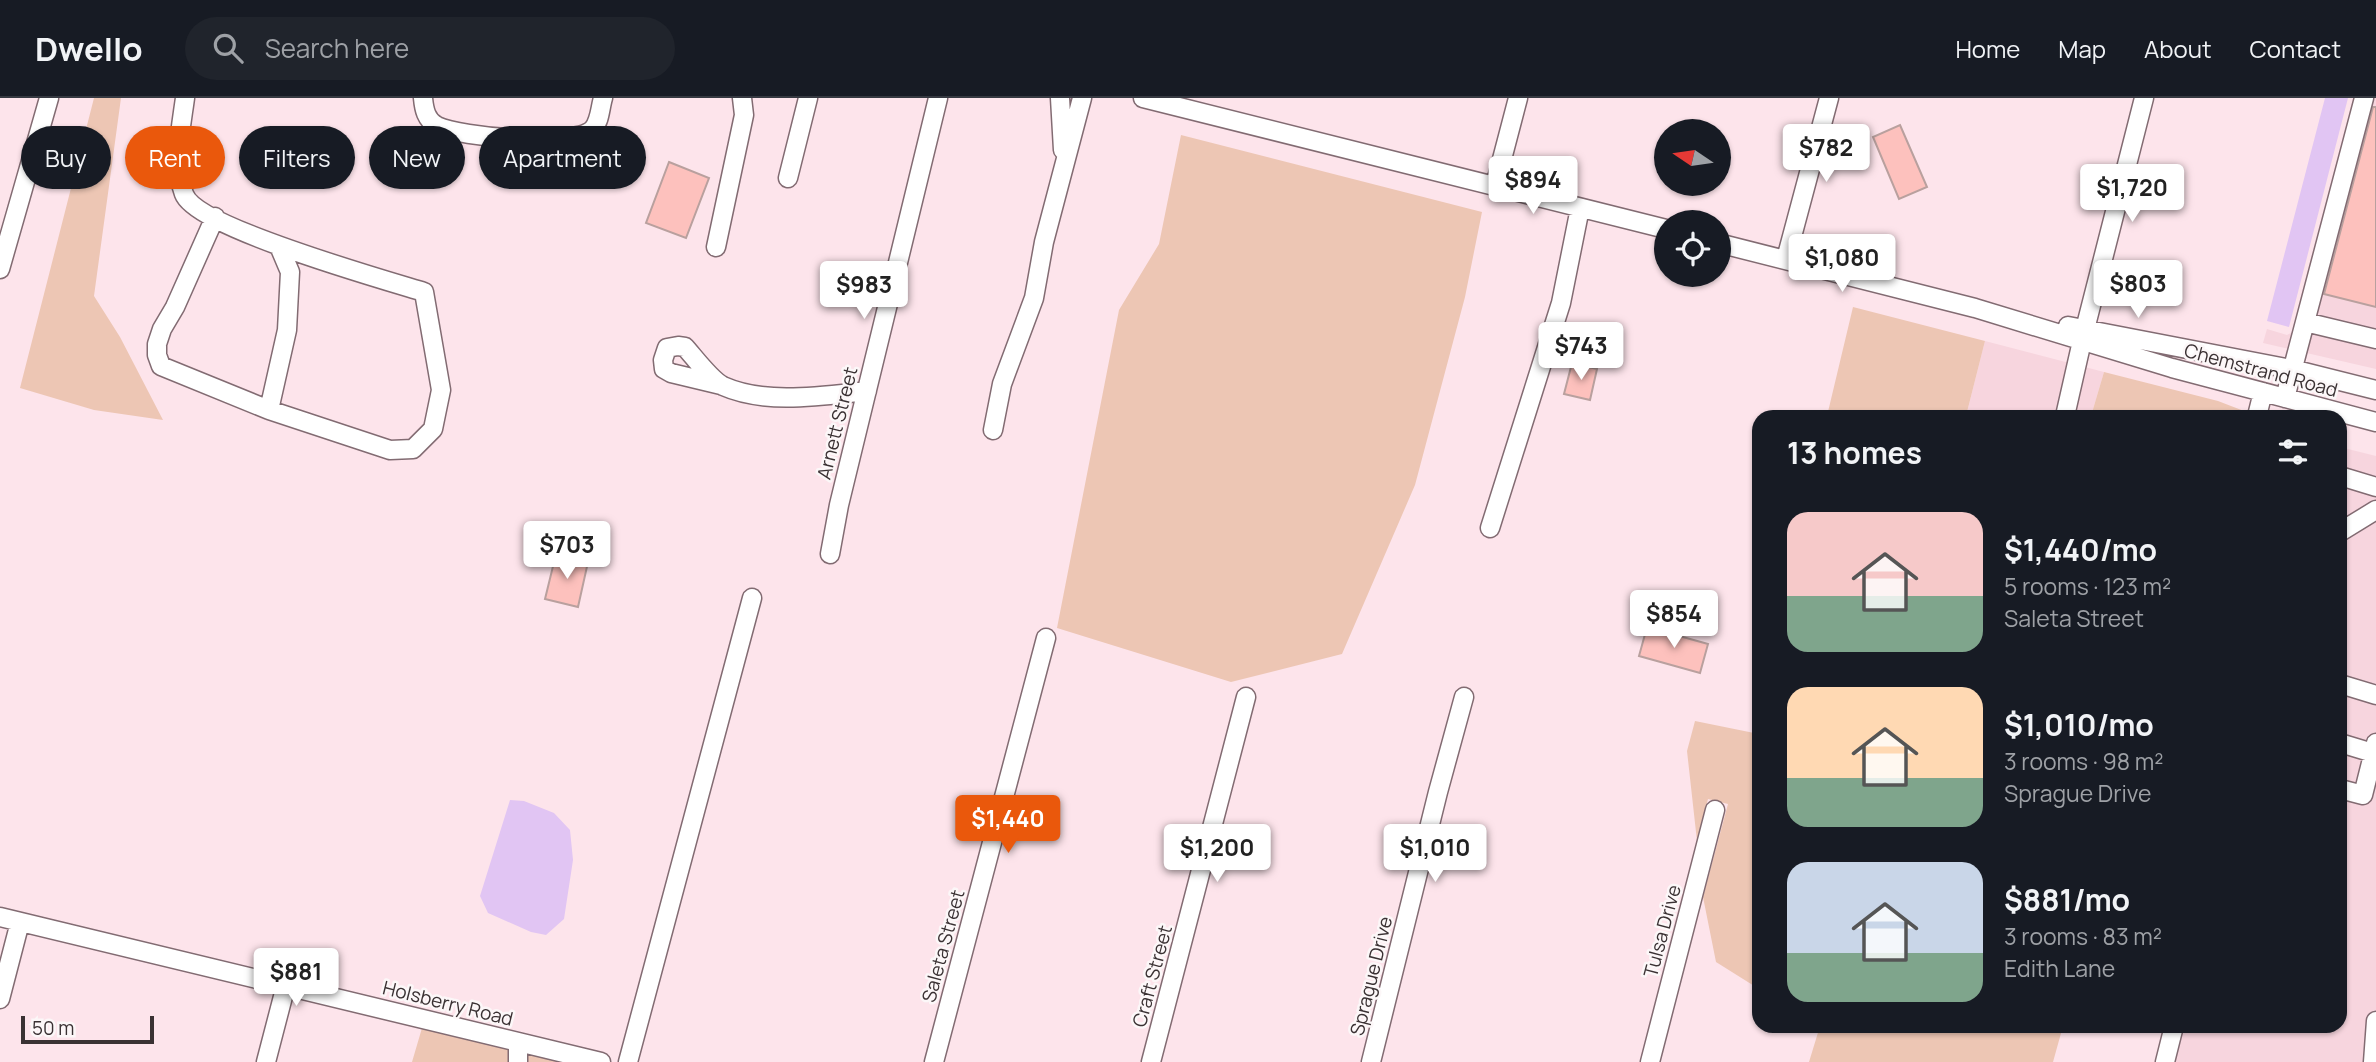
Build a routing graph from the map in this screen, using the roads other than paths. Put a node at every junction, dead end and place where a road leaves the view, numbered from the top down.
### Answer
1 (49, 98) edge
2 (185, 98) edge
3 (423, 98) edge
4 (603, 98) edge
5 (742, 98) edge
6 (808, 98) edge
7 (938, 98) edge
8 (1060, 98) edge
9 (1082, 98) edge
10 (1143, 98) edge
11 (1518, 98) edge
12 (1829, 98) edge
13 (2144, 98) edge
14 (2364, 98) edge
15 (1064, 166) junction
16 (788, 178) dead end
17 (1494, 186) junction
18 (1580, 208) junction
19 (215, 217) junction
20 (1654, 226) edge
21 (279, 246) junction
22 (1731, 246) edge
23 (716, 247) dead end
24 (1786, 259) junction
25 (0, 269) edge
26 (2305, 322) junction
27 (2083, 335) junction
28 (2376, 339) edge
29 (2292, 369) junction
30 (721, 385) dead end
31 (2376, 390) edge
32 (867, 391) junction
33 (2263, 392) junction
34 (2285, 398) junction
35 (268, 410) junction
36 (2066, 410) edge
37 (2258, 410) edge
38 (2330, 410) edge
39 (2347, 414) edge
40 (2376, 422) edge
41 (993, 430) dead end
42 (2347, 478) edge
43 (2376, 488) edge
44 (2376, 510) edge
45 (1490, 528) dead end
46 (2347, 528) edge
47 (830, 554) dead end
48 (752, 598) dead end
49 (1046, 638) dead end
50 (2347, 686) edge
51 (2376, 695) edge
52 (1464, 696) dead end
53 (1246, 697) dead end
54 (2347, 744) edge
55 (2375, 748) edge
56 (2347, 791) edge
57 (1715, 810) dead end
58 (0, 916) edge
59 (20, 922) junction
60 (286, 985) junction
61 (0, 999) edge
62 (2376, 1021) edge
63 (2172, 1033) edge
64 (518, 1042) junction
65 (266, 1062) edge
66 (518, 1062) edge
67 (601, 1062) edge
68 (628, 1062) edge
69 (934, 1062) edge
70 (1151, 1062) edge
71 (1371, 1062) edge
72 (1650, 1062) edge
73 (2165, 1062) edge
74 (2373, 1062) edge

1 - 25 street
2 - 19 street
3 - 4 street
5 - 23 street
6 - 16 street
7 - 32 street, Arnett Street
8 - 15 street
9 - 15 street
10 - 17 street
11 - 17 street
12 - 24 street
13 - 27 street
14 - 26 street
15 - 41 street
17 - 18 street
18 - 20 street
18 - 45 street
19 - 21 street
19 - 35 street
21 - 35 street
21 - 35 street
22 - 24 street, Chemstrand Road
24 - 27 street, Chemstrand Road
26 - 28 street
26 - 29 street
27 - 29 street, Chemstrand Road
27 - 33 street, Chemstrand Road
27 - 36 street
29 - 31 street, Chemstrand Road
29 - 34 street
30 - 32 street
32 - 47 street, Arnett Street
33 - 34 street, Chemstrand Road
33 - 37 street
34 - 38 street, Chemstrand Road
39 - 40 street, Chemstrand Road
42 - 43 street
44 - 46 street
48 - 68 street
49 - 69 street, Saleta Street
50 - 51 street
52 - 71 street, Sprague Drive
53 - 70 street, Craft Street
54 - 55 street
55 - 56 street
57 - 72 street, Tulsa Drive
58 - 59 street, Holsberry Road
59 - 60 street, Holsberry Road
59 - 61 street
60 - 64 street, Holsberry Road
60 - 65 street
62 - 74 street
63 - 73 street
64 - 66 street
64 - 67 street, Holsberry Road

